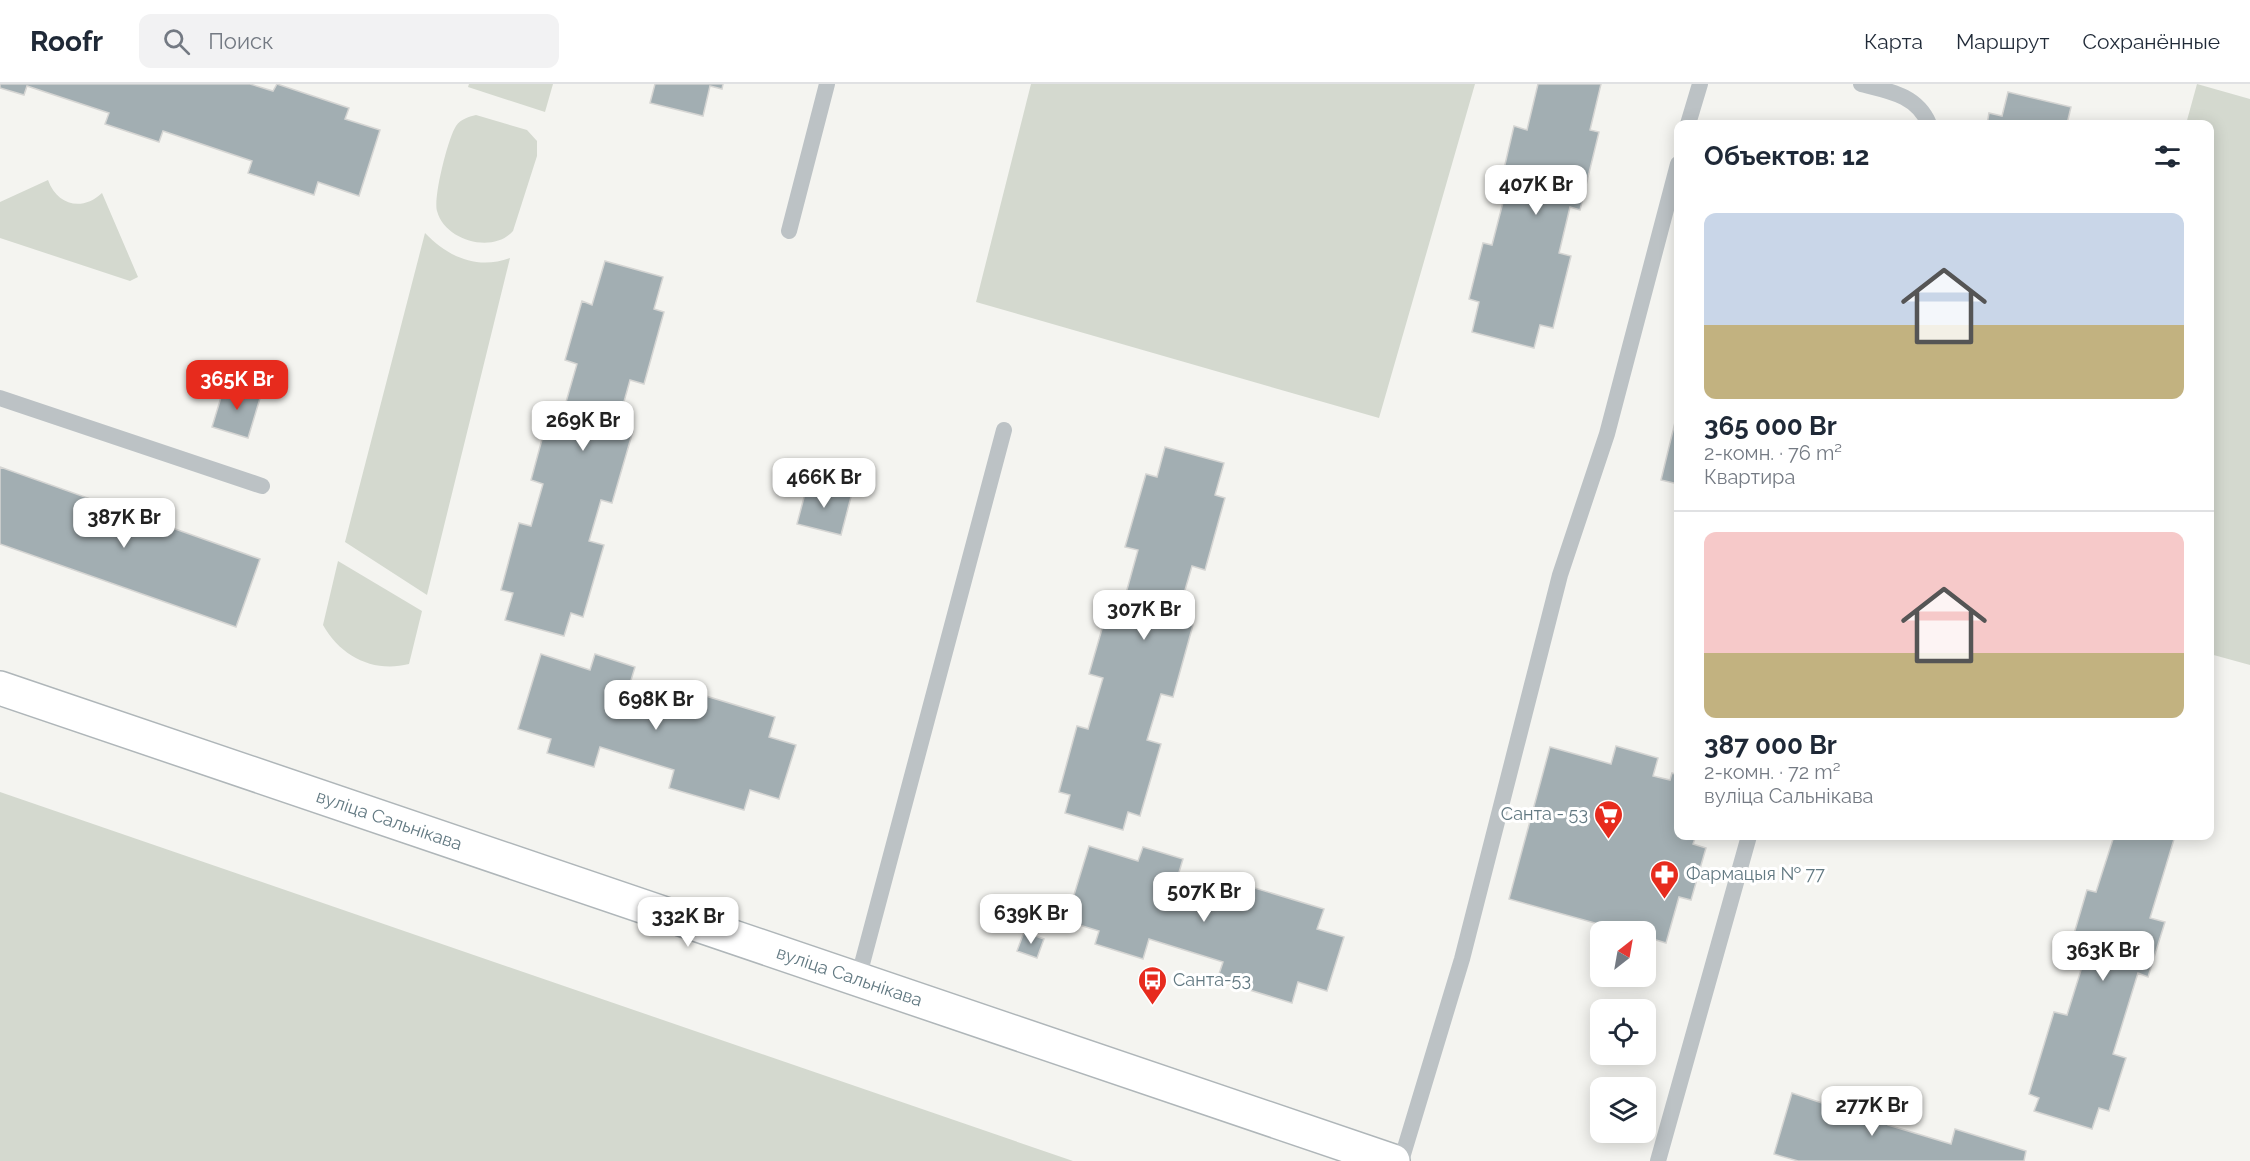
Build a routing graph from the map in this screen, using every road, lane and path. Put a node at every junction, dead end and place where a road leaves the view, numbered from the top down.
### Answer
1 (827, 84) edge
2 (1700, 84) edge
3 (1861, 84) edge
4 (1689, 120) edge
5 (1926, 120) edge
6 (1674, 179) edge
7 (789, 231) dead end
8 (0, 398) edge
9 (1004, 430) dead end
10 (262, 486) dead end
11 (0, 688) edge
12 (1748, 840) edge
13 (858, 979) junction
14 (1393, 1161) edge
15 (1401, 1161) edge
16 (1658, 1161) edge

1 - 7 lane
2 - 4 lane
3 - 5 lane
6 - 15 lane
8 - 10 lane
9 - 13 lane
11 - 13 street, вуліца Сальнікава
12 - 16 lane
13 - 14 street, вуліца Сальнікава

